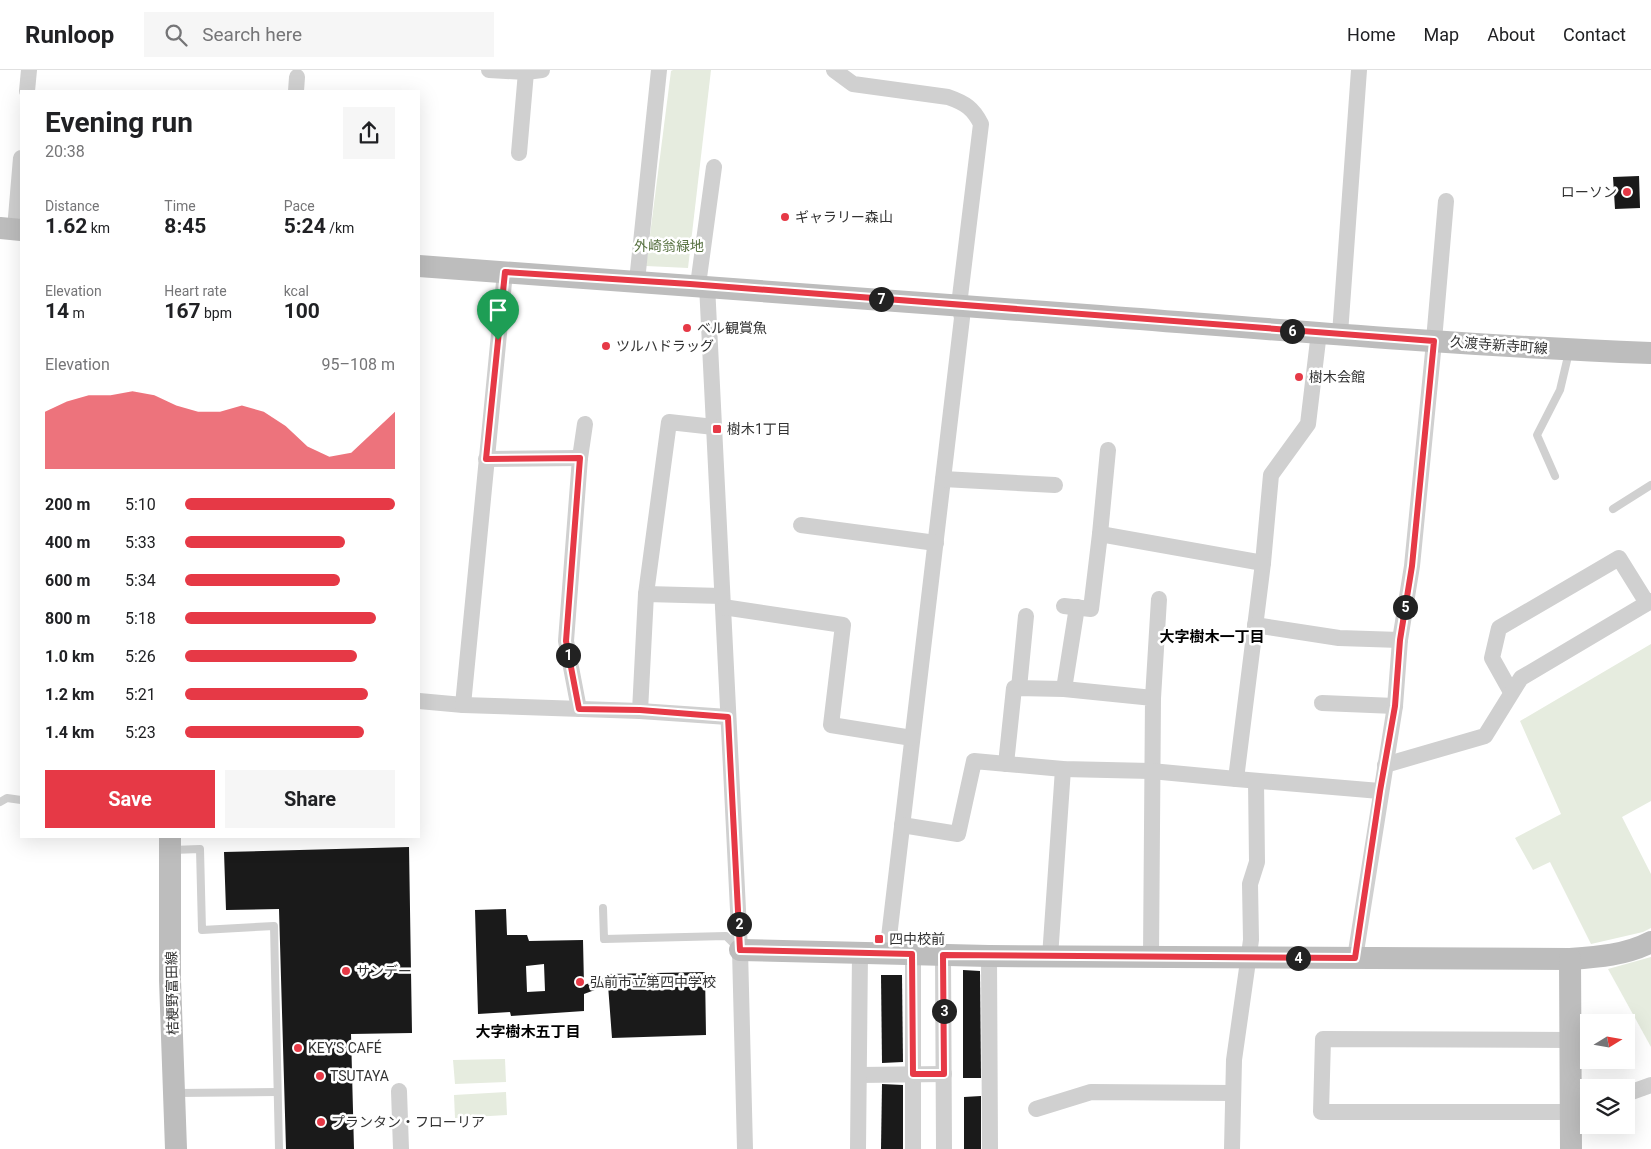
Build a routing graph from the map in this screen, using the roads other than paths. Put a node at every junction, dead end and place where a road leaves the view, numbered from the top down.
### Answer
1 (29, 70) edge
2 (489, 70) edge
3 (659, 70) edge
4 (834, 70) edge
5 (1359, 70) edge
6 (534, 71) edge
7 (27, 90) edge
8 (519, 153) dead end
9 (20, 166) edge
10 (714, 167) dead end
11 (1446, 201) dead end
12 (12, 229) edge
13 (420, 266) edge
14 (505, 272) junction
15 (637, 281) junction
16 (702, 285) junction
17 (959, 305) junction
18 (1330, 333) junction
19 (1434, 341) junction
20 (1570, 350) junction
21 (1651, 353) edge
22 (585, 424) dead end
23 (714, 427) junction
24 (1108, 450) dead end
25 (580, 458) junction
26 (486, 459) junction
27 (1555, 476) dead end
28 (943, 480) junction
29 (1054, 485) dead end
30 (1651, 485) edge
31 (1613, 509) dead end
32 (801, 525) dead end
33 (1100, 534) junction
34 (936, 543) junction
35 (1263, 562) junction
36 (646, 594) junction
37 (1159, 599) dead end
38 (722, 601) junction
39 (1649, 602) edge
40 (1026, 616) dead end
41 (1255, 625) junction
42 (1400, 640) junction
43 (1019, 688) junction
44 (1064, 689) junction
45 (1512, 692) junction
46 (1152, 698) junction
47 (420, 701) edge
48 (1322, 703) dead end
49 (463, 704) junction
50 (1395, 706) junction
51 (579, 709) junction
52 (640, 710) junction
53 (728, 717) junction
54 (912, 738) junction
55 (1006, 764) junction
56 (1385, 765) junction
57 (1063, 769) junction
58 (1151, 771) junction
59 (1236, 779) junction
60 (1256, 782) junction
61 (1380, 791) junction
62 (20, 800) edge
63 (0, 802) edge
64 (902, 825) junction
65 (170, 843) edge
66 (602, 908) dead end
67 (1651, 942) edge
68 (740, 950) junction
69 (860, 953) junction
70 (887, 954) junction
71 (912, 954) junction
72 (943, 955) junction
73 (989, 956) junction
74 (1050, 956) junction
75 (1151, 957) junction
76 (1249, 957) junction
77 (1355, 958) junction
78 (1570, 960) junction
79 (1571, 1040) junction
80 (913, 1074) junction
81 (944, 1074) junction
82 (859, 1075) junction
83 (1651, 1085) edge
84 (399, 1090) dead end
85 (1635, 1091) edge
86 (277, 1092) junction
87 (175, 1093) junction
88 (1234, 1093) junction
89 (1036, 1109) dead end
90 (1580, 1111) edge
91 (176, 1149) edge
92 (279, 1149) edge
93 (401, 1149) edge
94 (744, 1149) edge
95 (858, 1149) edge
96 (912, 1149) edge
97 (944, 1149) edge
98 (990, 1149) edge
99 (1232, 1149) edge
100 (1571, 1149) edge

1 - 7 street
2 - 6 street
3 - 15 street
4 - 17 street
5 - 18 street
6 - 8 street
9 - 12 street
10 - 16 street
11 - 19 street
13 - 14 main road, 久渡寺新寺町線
14 - 15 main road, 久渡寺新寺町線
14 - 26 street
15 - 16 main road, 久渡寺新寺町線
16 - 17 main road, 久渡寺新寺町線
16 - 23 street
17 - 18 main road, 久渡寺新寺町線
17 - 28 street
18 - 19 main road, 久渡寺新寺町線
18 - 35 street
19 - 20 main road, 久渡寺新寺町線
19 - 42 street
20 - 21 main road, 久渡寺新寺町線
20 - 27 lane
22 - 25 street
23 - 36 street
23 - 38 street
24 - 33 street
25 - 26 street
25 - 51 street
26 - 49 street
28 - 29 street
28 - 34 street
30 - 31 lane
32 - 34 street
33 - 35 street
33 - 44 street
34 - 54 street
35 - 41 street
36 - 38 street
36 - 52 street
37 - 46 street
38 - 53 street
38 - 54 street
39 - 45 street
39 - 45 street
40 - 43 street
41 - 42 street
41 - 59 street
42 - 50 street
43 - 44 street
43 - 55 street
44 - 46 street
45 - 56 street
46 - 58 street
47 - 49 street
48 - 50 street
49 - 51 street
50 - 56 street
51 - 52 street
52 - 53 street
53 - 68 street
54 - 64 street
55 - 57 street
55 - 64 street
56 - 61 street
57 - 58 street
57 - 74 street
58 - 59 street
58 - 75 street
59 - 60 street
60 - 61 street
60 - 76 street
61 - 77 street
62 - 63 lane
64 - 70 street
65 - 86 lane
65 - 87 main road, 桔梗野富田線
66 - 68 lane
67 - 78 main road
68 - 69 main road
68 - 94 street
69 - 70 main road
69 - 82 street
70 - 71 main road
71 - 72 main road
71 - 80 street
72 - 73 main road
72 - 81 street
73 - 74 main road
73 - 98 street
74 - 75 main road
75 - 76 main road
76 - 77 main road
76 - 88 street
77 - 78 main road
78 - 79 main road
79 - 90 main road
79 - 90 street
80 - 81 street
80 - 82 street
80 - 96 street
81 - 97 street
82 - 95 street
83 - 85 street
84 - 93 street
86 - 87 lane
86 - 92 lane
87 - 91 main road, 桔梗野富田線
88 - 89 street
88 - 99 street
90 - 100 main road

